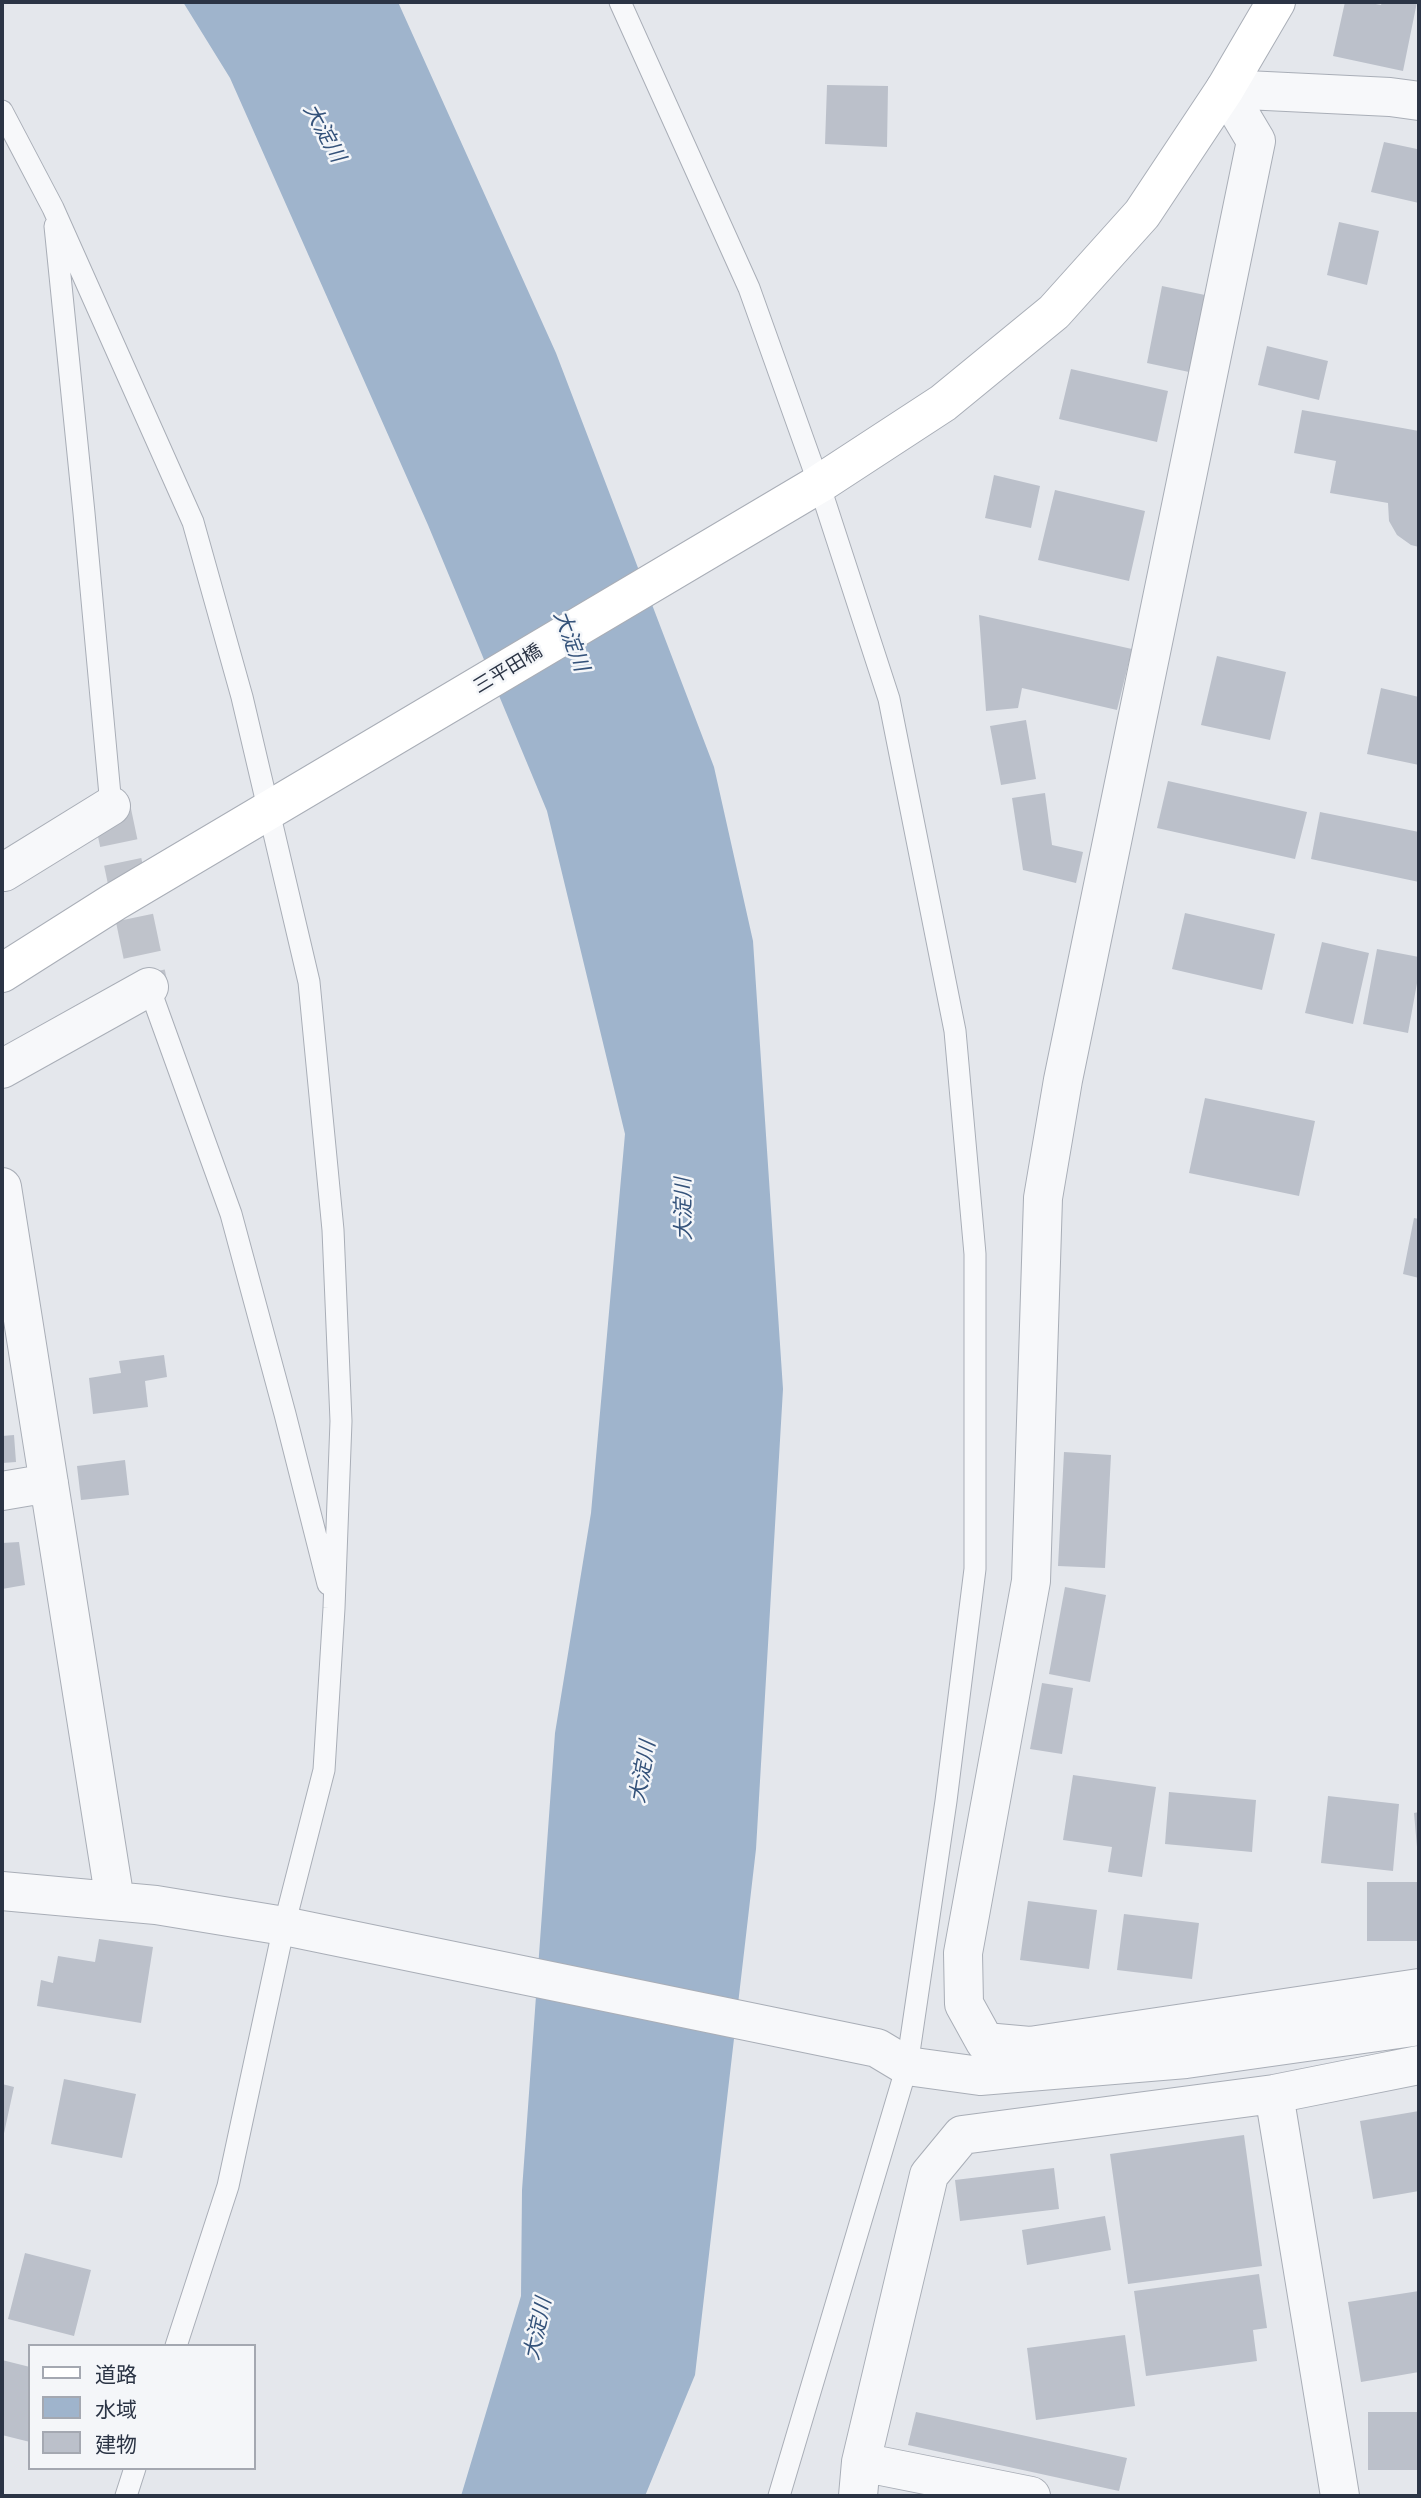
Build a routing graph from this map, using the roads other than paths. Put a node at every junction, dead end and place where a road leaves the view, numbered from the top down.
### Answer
1 (620, 2) edge
2 (1276, 2) edge
3 (1225, 89) junction
4 (1419, 101) edge
5 (2, 111) edge
6 (53, 208) junction
7 (818, 484) junction
8 (111, 806) joint
9 (270, 811) junction
10 (3, 872) edge
11 (2, 973) edge
12 (149, 987) joint
13 (2, 1069) edge
14 (2, 1187) edge
15 (49, 1483) junction
16 (2, 1491) edge
17 (334, 1608) junction
18 (2, 1891) edge
19 (115, 1901) junction
20 (284, 1926) junction
21 (1419, 1988) edge
22 (1419, 2026) edge
23 (892, 2057) junction
24 (1419, 2065) edge
25 (1274, 2094) junction
26 (177, 2344) edge
27 (134, 2470) edge
28 (860, 2479) edge
29 (126, 2496) edge
30 (779, 2496) edge
31 (1031, 2496) edge
32 (1339, 2496) edge

1 - 7 lane
2 - 3 street, 三平田橋
3 - 4 street
3 - 7 street, 三平田橋
3 - 21 street
5 - 6 lane
6 - 8 lane
6 - 9 lane
7 - 9 street, 三平田橋
7 - 23 lane
8 - 10 street
9 - 11 street, 三平田橋
9 - 17 lane
12 - 13 street
12 - 17 lane
14 - 15 street
15 - 16 street
15 - 19 street
17 - 20 lane
18 - 19 street
19 - 20 street
20 - 23 street
20 - 26 lane
22 - 23 street
23 - 30 lane
24 - 25 street
25 - 28 street
25 - 32 street
27 - 29 lane
28 - 31 street

